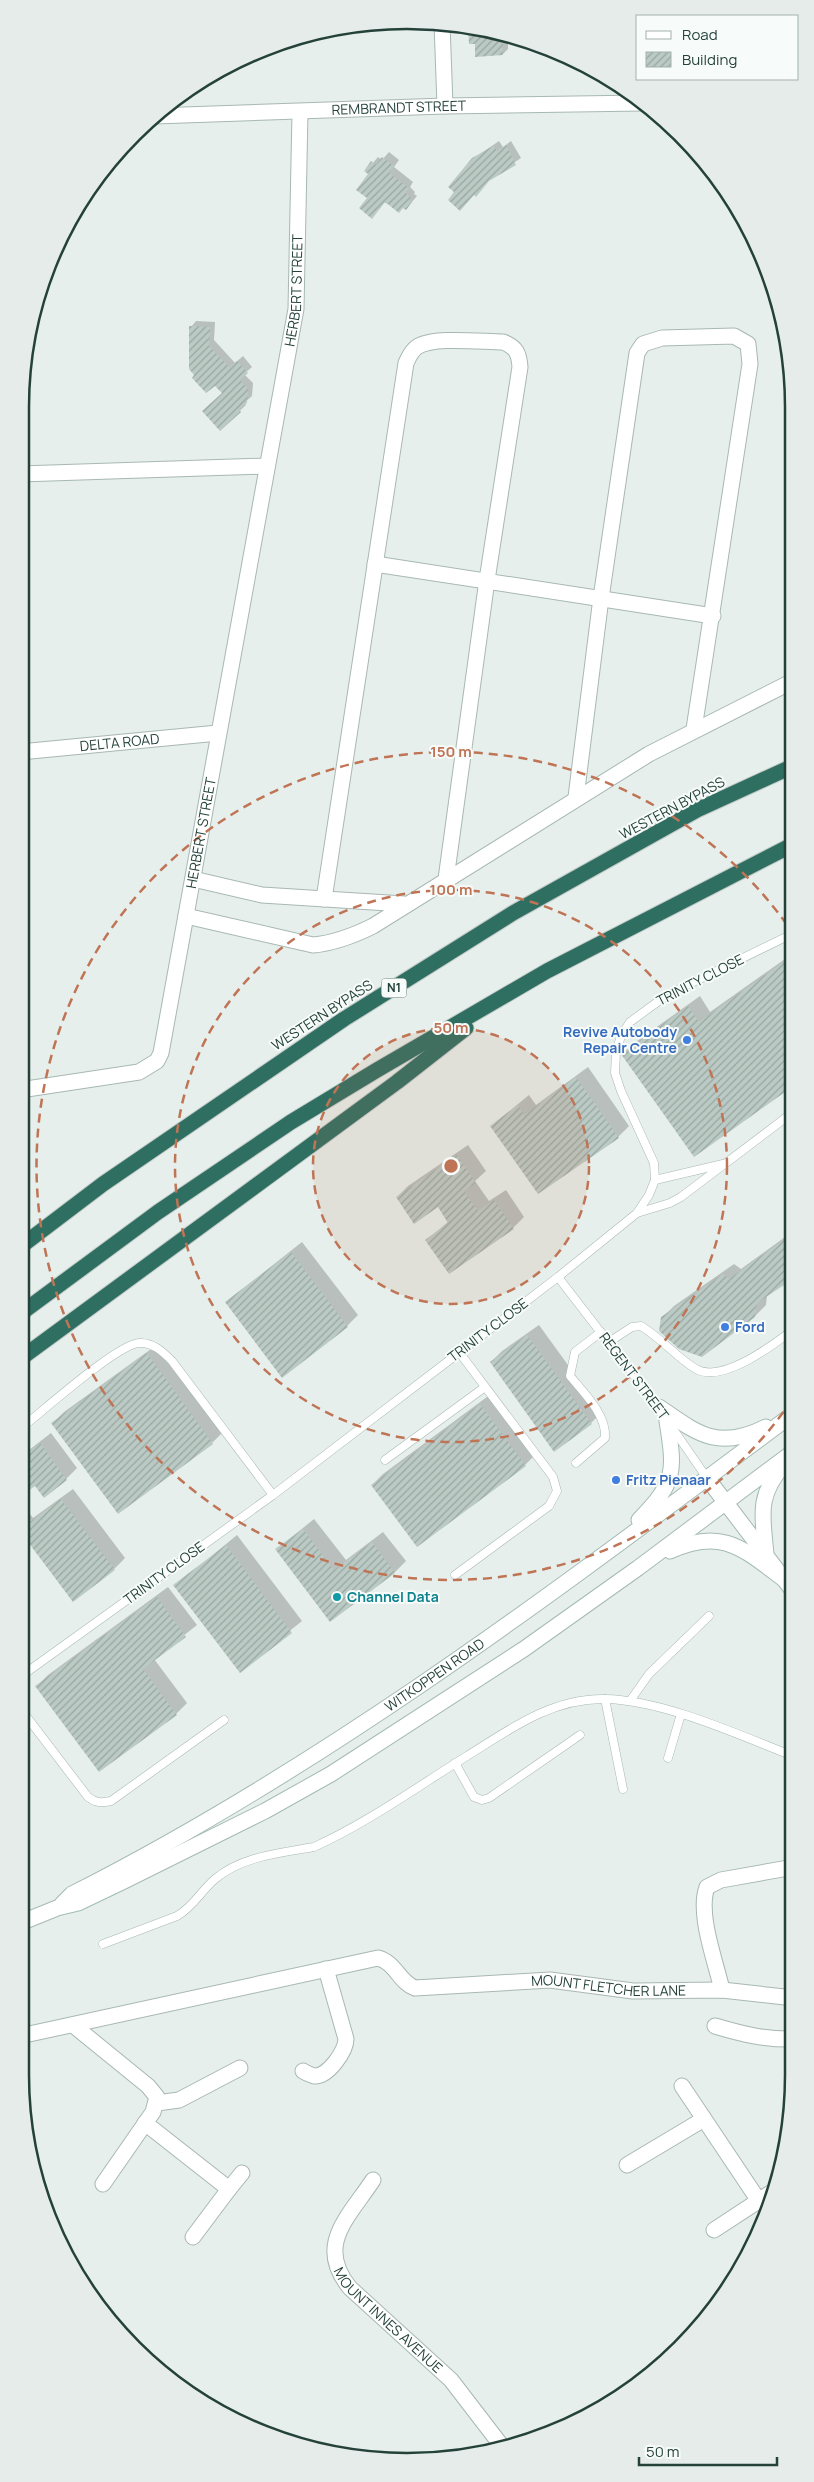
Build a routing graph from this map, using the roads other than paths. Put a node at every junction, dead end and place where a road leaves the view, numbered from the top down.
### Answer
1 (442, 31) edge
2 (632, 103) edge
3 (445, 106) junction
4 (300, 112) junction
5 (167, 116) edge
6 (267, 466) junction
7 (29, 474) edge
8 (375, 564) junction
9 (486, 580) junction
10 (601, 598) junction
11 (712, 616) junction
12 (785, 685) edge
13 (694, 729) junction
14 (218, 733) junction
15 (29, 751) edge
16 (785, 770) edge
17 (576, 797) junction
18 (785, 849) edge
19 (193, 879) junction
20 (446, 879) junction
21 (324, 899) junction
22 (404, 904) junction
23 (186, 916) junction
24 (785, 937) edge
25 (506, 996) junction
26 (29, 1089) edge
27 (785, 1118) edge
28 (726, 1163) junction
29 (655, 1180) junction
30 (636, 1213) junction
31 (29, 1240) edge
32 (558, 1277) junction
33 (29, 1307) edge
34 (601, 1332) junction
35 (785, 1335) edge
36 (609, 1342) junction
37 (29, 1351) edge
38 (459, 1352) junction
39 (485, 1387) junction
40 (658, 1407) junction
41 (785, 1416) edge
42 (785, 1418) edge
43 (667, 1421) junction
44 (29, 1422) edge
45 (384, 1460) dead end
46 (785, 1460) edge
47 (576, 1463) dead end
48 (785, 1464) edge
49 (707, 1478) junction
50 (273, 1495) junction
51 (726, 1503) junction
52 (609, 1553) junction
53 (766, 1555) junction
54 (638, 1568) junction
55 (455, 1575) dead end
56 (785, 1581) edge
57 (785, 1583) edge
58 (709, 1616) dead end
59 (29, 1671) edge
60 (605, 1699) junction
61 (630, 1701) junction
62 (681, 1714) junction
63 (29, 1720) edge
64 (224, 1720) dead end
65 (580, 1735) dead end
66 (785, 1753) edge
67 (668, 1758) dead end
68 (455, 1763) junction
69 (623, 1789) dead end
70 (785, 1868) edge
71 (57, 1908) junction
72 (29, 1919) edge
73 (103, 1944) dead end
74 (326, 1969) junction
75 (722, 1990) junction
76 (785, 1997) edge
77 (73, 2025) junction
78 (715, 2026) dead end
79 (29, 2034) edge
80 (785, 2040) edge
81 (240, 2068) dead end
82 (303, 2071) dead end
83 (682, 2086) dead end
84 (157, 2103) junction
85 (704, 2119) junction
86 (145, 2123) junction
87 (627, 2165) dead end
88 (242, 2172) dead end
89 (373, 2180) dead end
90 (103, 2184) dead end
91 (229, 2189) junction
92 (765, 2196) edge
93 (758, 2201) junction
94 (714, 2230) dead end
95 (193, 2237) dead end
96 (498, 2442) edge

1 - 3 street
2 - 3 street, REMBRANDT STREET
3 - 4 street, REMBRANDT STREET
4 - 5 street, REMBRANDT STREET
4 - 6 street, HERBERT STREET
6 - 7 street
6 - 14 street, HERBERT STREET
8 - 9 street
8 - 9 street
8 - 21 street
9 - 10 street
9 - 20 street
10 - 11 street
10 - 11 street
10 - 17 street
11 - 13 street
12 - 13 street
13 - 17 street
14 - 15 street, DELTA ROAD
14 - 19 street, HERBERT STREET
16 - 31 highway, WESTERN BYPASS / N1
17 - 20 street
18 - 25 highway
19 - 21 street
19 - 23 street, HERBERT STREET
20 - 22 street
21 - 22 street
22 - 23 street
23 - 26 street, HERBERT STREET
24 - 29 lane, TRINITY CLOSE
25 - 33 highway
25 - 37 highway
27 - 28 lane
28 - 29 lane
28 - 30 lane
29 - 30 lane, TRINITY CLOSE
30 - 32 lane, TRINITY CLOSE
32 - 34 lane, REGENT STREET
32 - 38 lane, TRINITY CLOSE
34 - 36 lane, REGENT STREET
34 - 47 lane
35 - 36 lane
36 - 40 lane, REGENT STREET
38 - 39 lane
38 - 50 lane, TRINITY CLOSE
39 - 45 lane
39 - 55 lane
40 - 41 street
40 - 43 lane, REGENT STREET
42 - 49 street, WITKOPPEN ROAD
43 - 49 lane, REGENT STREET
43 - 52 street
44 - 50 lane
46 - 51 street, WITKOPPEN ROAD
48 - 53 street
49 - 51 street
49 - 52 street, WITKOPPEN ROAD
50 - 59 lane, TRINITY CLOSE
51 - 53 street
51 - 54 street, WITKOPPEN ROAD
52 - 71 street, WITKOPPEN ROAD
53 - 56 street
54 - 57 street
54 - 71 street, WITKOPPEN ROAD
58 - 61 lane
60 - 61 lane
60 - 68 lane
60 - 69 lane
61 - 62 lane
62 - 66 lane
62 - 67 lane
63 - 64 lane
65 - 68 lane
68 - 73 lane
70 - 75 street
71 - 72 street, WITKOPPEN ROAD
74 - 75 street, MOUNT FLETCHER LANE
74 - 77 street
74 - 82 street
75 - 76 street, MOUNT FLETCHER LANE
77 - 79 street
77 - 84 street
78 - 80 street
81 - 84 street
83 - 85 street
84 - 86 street
85 - 87 street
85 - 93 street
86 - 90 street
86 - 91 street
88 - 91 street
89 - 96 street, MOUNT INNES AVENUE
91 - 95 street
92 - 93 street
93 - 94 street

